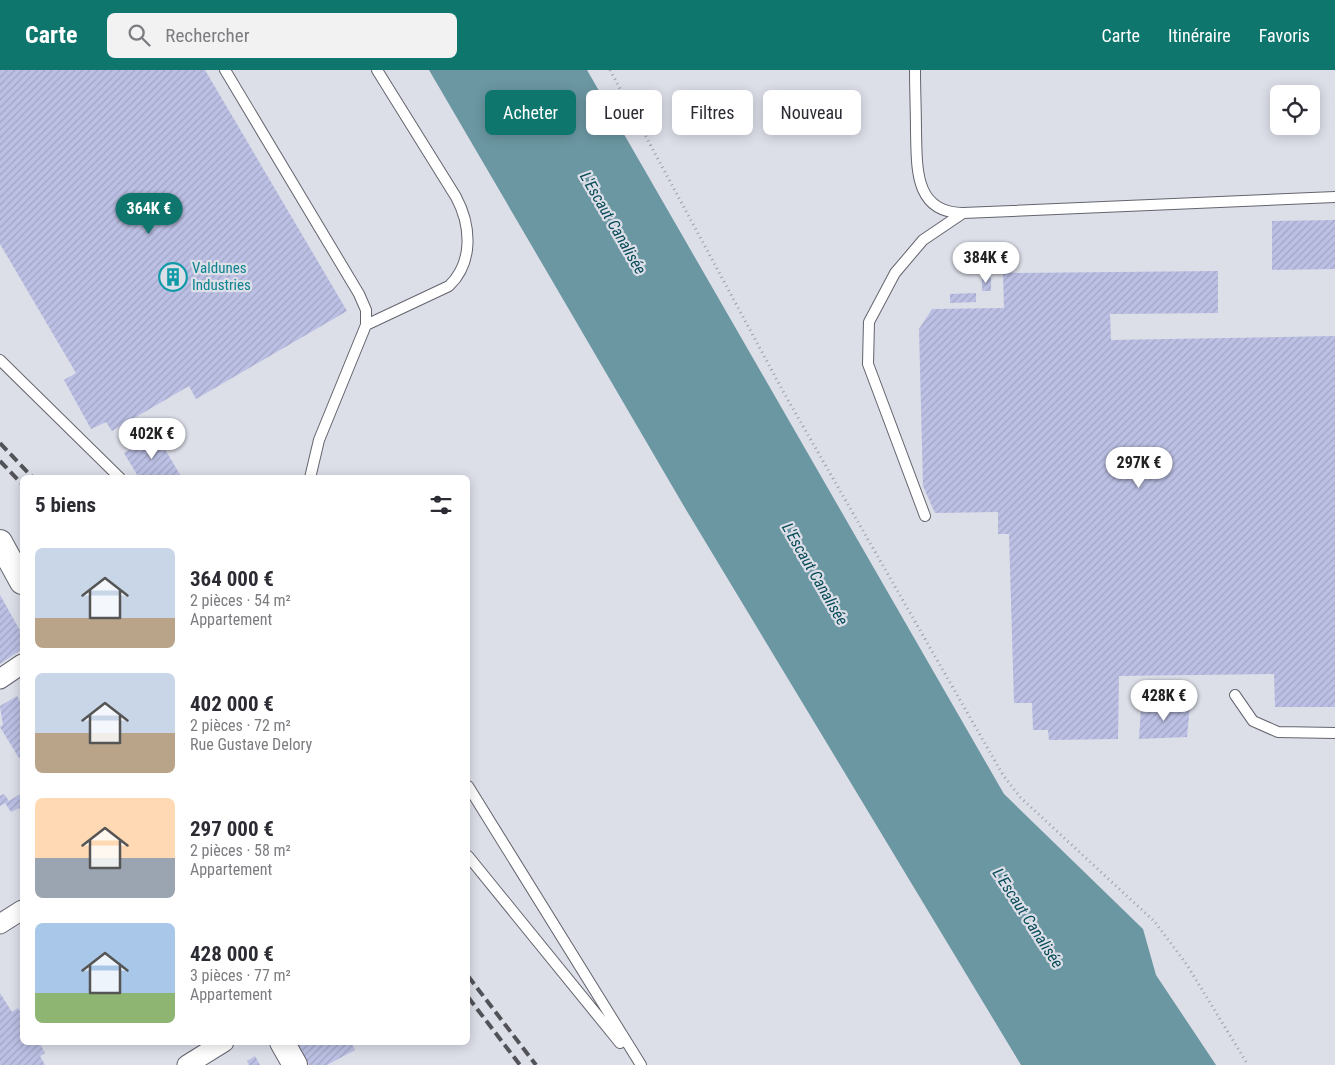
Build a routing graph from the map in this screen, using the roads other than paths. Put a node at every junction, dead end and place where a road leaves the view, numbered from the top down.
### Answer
1 (225, 70) edge
2 (377, 70) edge
3 (915, 70) edge
4 (1335, 197) edge
5 (963, 213) junction
6 (366, 325) junction
7 (0, 360) edge
8 (117, 475) edge
9 (311, 475) edge
10 (925, 516) dead end
11 (0, 542) edge
12 (20, 578) edge
13 (20, 665) edge
14 (0, 679) edge
15 (1235, 696) dead end
16 (1335, 733) edge
17 (470, 789) edge
18 (470, 858) edge
19 (20, 911) edge
20 (0, 924) edge
21 (219, 1045) edge
22 (284, 1045) edge
23 (187, 1065) edge
24 (295, 1065) edge
25 (640, 1065) edge

1 - 6 lane
2 - 6 lane
3 - 5 lane
4 - 5 lane
5 - 10 lane
6 - 9 lane
7 - 8 lane
11 - 12 street
13 - 14 street
15 - 16 lane
17 - 25 lane
18 - 25 lane
19 - 20 street
21 - 23 street
22 - 24 street

